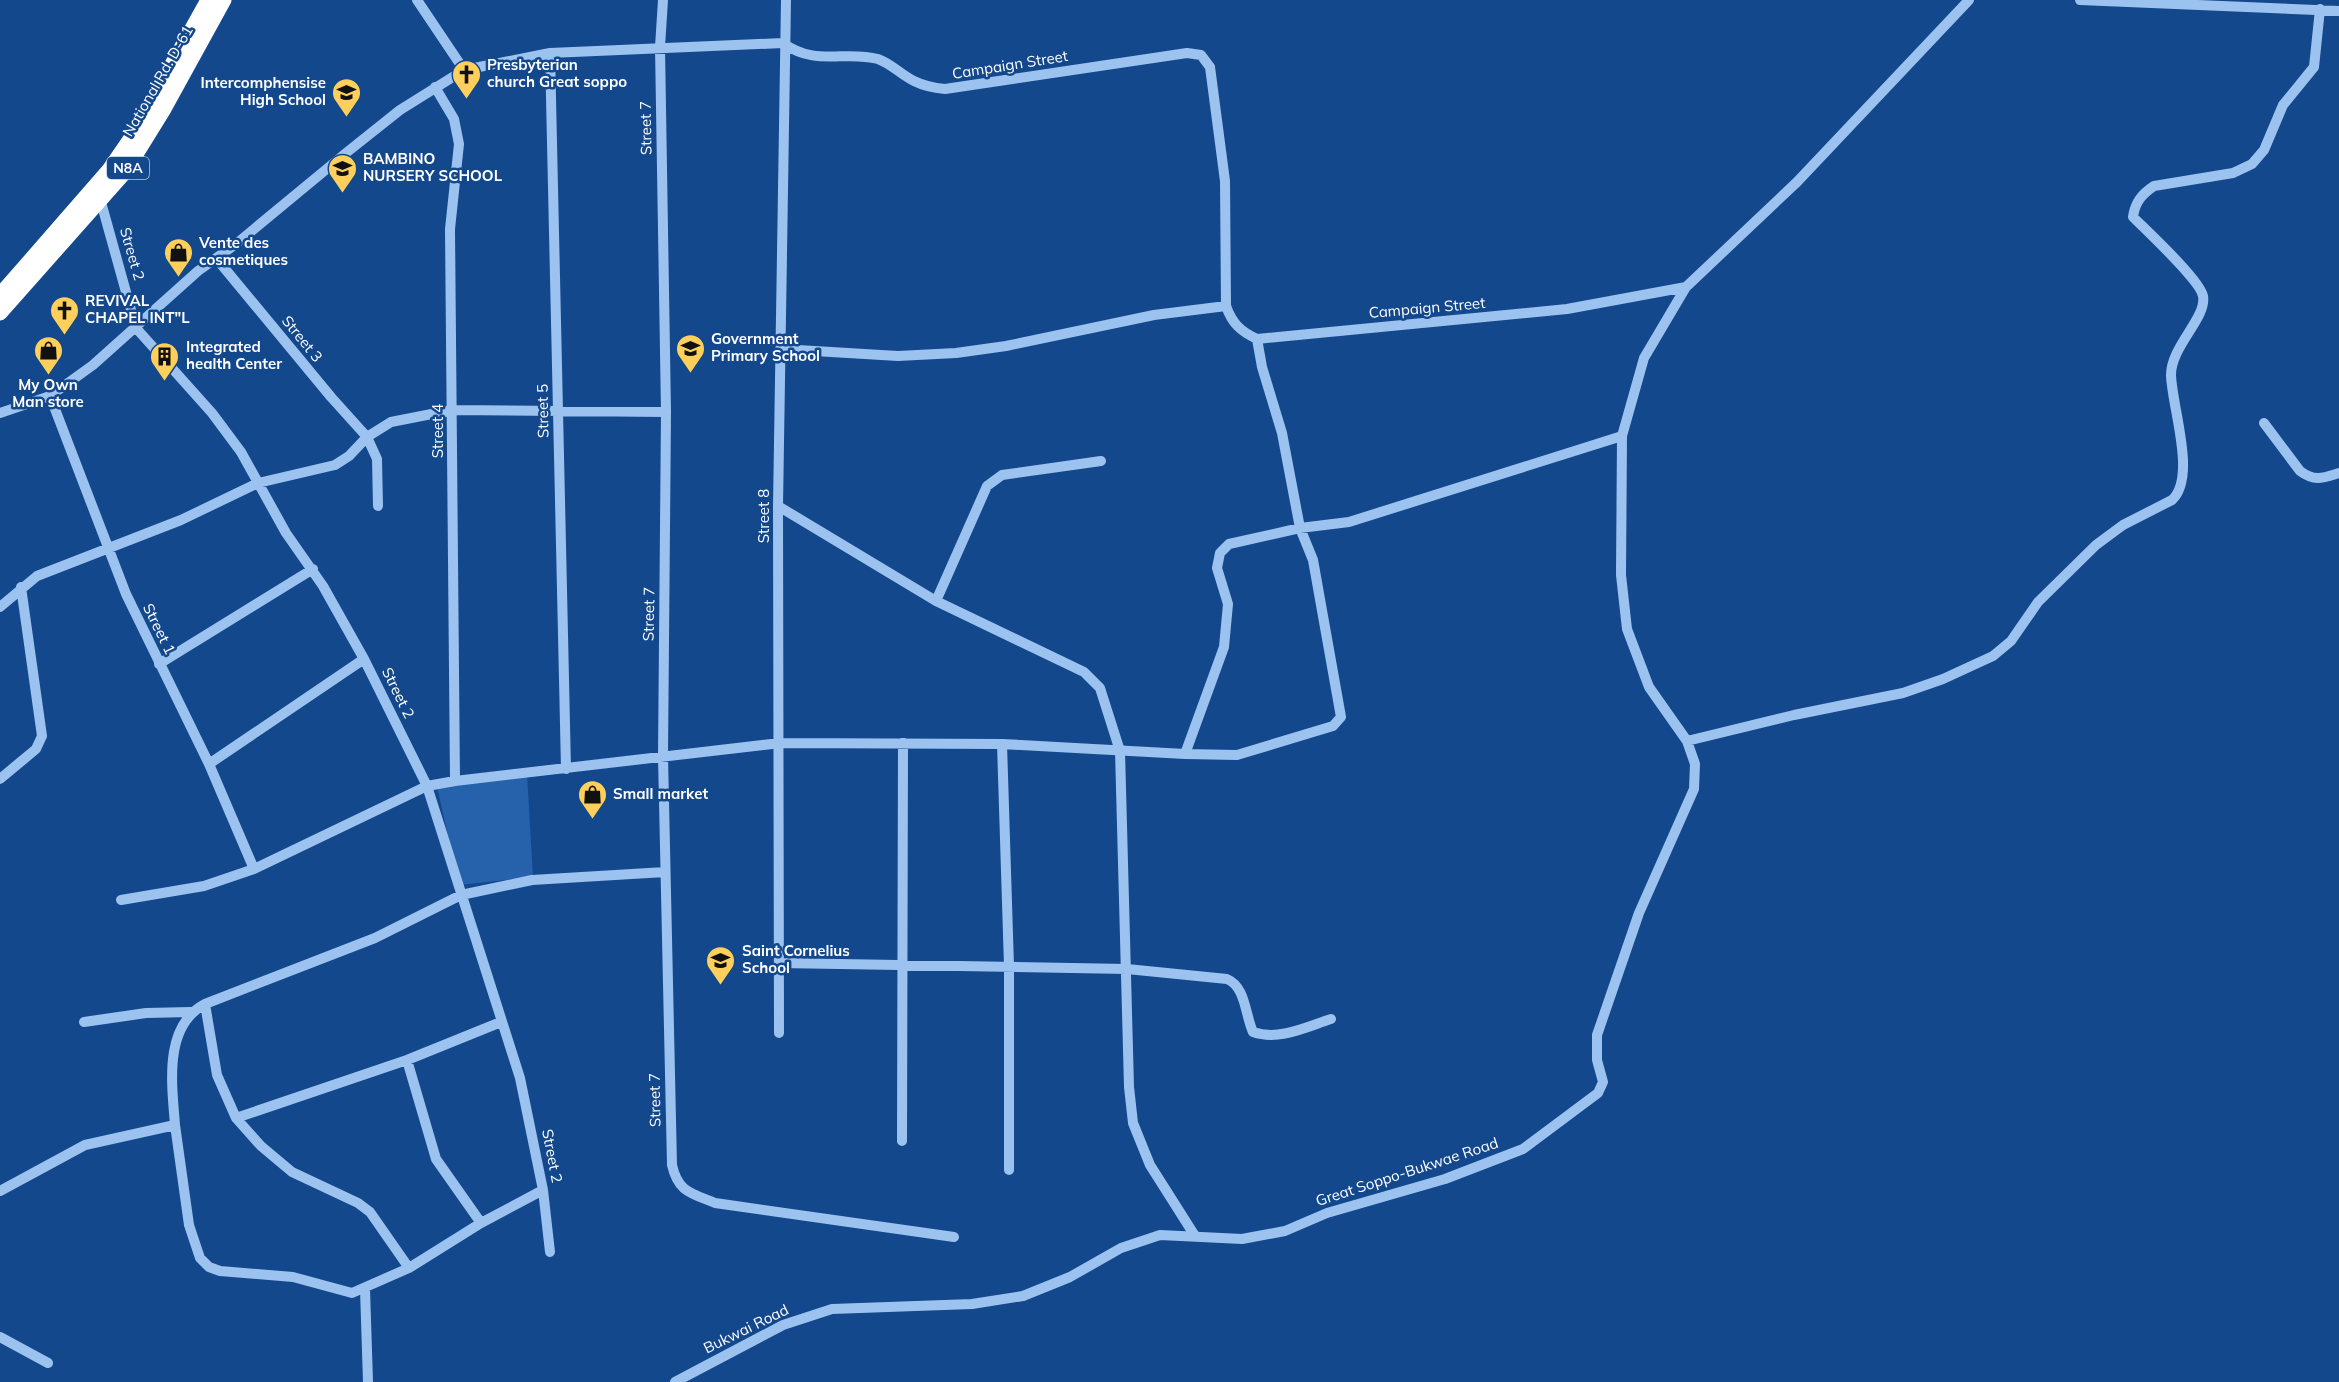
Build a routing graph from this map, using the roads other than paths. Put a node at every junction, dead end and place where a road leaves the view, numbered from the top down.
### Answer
1 (208, 0) edge
2 (224, 0) edge
3 (417, 0) edge
4 (663, 0) edge
5 (786, 0) edge
6 (1969, 0) edge
7 (2080, 0) edge
8 (2320, 9) junction
9 (2339, 11) edge
10 (783, 43) junction
11 (660, 47) junction
12 (550, 53) junction
13 (464, 70) junction
14 (435, 87) junction
15 (101, 202) junction
16 (216, 258) junction
17 (1686, 286) junction
18 (0, 296) edge
19 (1226, 306) junction
20 (0, 313) edge
21 (136, 328) junction
22 (1257, 339) junction
23 (781, 349) junction
24 (50, 396) junction
25 (452, 410) junction
26 (666, 412) junction
27 (0, 413) edge
28 (558, 413) junction
29 (2264, 423) dead end
30 (1622, 436) junction
31 (367, 437) junction
32 (1101, 461) dead end
33 (2339, 472) edge
34 (258, 483) junction
35 (378, 506) dead end
36 (778, 506) junction
37 (1300, 528) junction
38 (109, 550) junction
39 (313, 569) junction
40 (21, 587) junction
41 (936, 601) junction
42 (0, 607) edge
43 (364, 659) junction
44 (159, 664) junction
45 (1687, 741) junction
46 (903, 742) junction
47 (780, 743) junction
48 (1002, 744) junction
49 (1120, 751) junction
50 (1185, 754) junction
51 (663, 756) junction
52 (209, 764) junction
53 (566, 769) junction
54 (0, 779) edge
55 (455, 781) junction
56 (427, 786) junction
57 (254, 869) junction
58 (665, 872) junction
59 (461, 895) junction
60 (122, 900) dead end
61 (779, 963) junction
62 (903, 964) junction
63 (1009, 966) junction
64 (1126, 969) junction
65 (205, 1004) junction
66 (191, 1012) junction
67 (1331, 1019) dead end
68 (84, 1022) dead end
69 (501, 1022) junction
70 (779, 1033) dead end
71 (407, 1060) junction
72 (236, 1118) junction
73 (175, 1125) junction
74 (902, 1141) dead end
75 (1009, 1170) dead end
76 (543, 1190) junction
77 (0, 1191) edge
78 (481, 1223) junction
79 (1195, 1236) junction
80 (954, 1237) dead end
81 (550, 1252) dead end
82 (410, 1268) junction
83 (365, 1289) junction
84 (832, 1309) joint
85 (0, 1336) edge
86 (48, 1363) dead end
87 (368, 1382) edge
88 (675, 1382) edge

1 - 18 highway, National Rd. D-61 / N8A
2 - 15 highway, National Rd. D-61 / N8A
3 - 13 street
4 - 11 street, Street 7
5 - 10 street, Street 8
6 - 17 street, Great Soppo-Bukwae Road
7 - 8 street
8 - 9 street
8 - 45 street
10 - 11 street, Campaign Street
10 - 19 street, Campaign Street
10 - 23 street, Street 8
11 - 12 street, Campaign Street
11 - 26 street, Street 7
12 - 13 street, Campaign Street
12 - 28 street, Street 5
13 - 14 street, Campaign Street
14 - 16 street, Campaign Street
14 - 25 street, Street 4
15 - 20 highway, National Rd. D-61 / N8A
15 - 21 street, Street 2
16 - 21 street, Campaign Street
16 - 31 street, Street 3
17 - 22 street, Campaign Street
17 - 30 street, Great Soppo-Bukwae Road
19 - 22 street
19 - 23 street
21 - 24 street, Campaign Street
21 - 34 street, Street 2
22 - 37 street
23 - 36 street, Street 8
24 - 27 street, Campaign Street
24 - 38 street, Street 1
25 - 28 street
25 - 31 street
25 - 55 street, Street 4
26 - 28 street
26 - 51 street, Street 7
28 - 53 street, Street 5
29 - 33 street
30 - 37 street
30 - 45 street, Great Soppo-Bukwae Road
31 - 34 street
31 - 35 street
32 - 41 street
34 - 38 street
34 - 39 street, Street 2
36 - 41 street
36 - 47 street, Street 8
37 - 50 street
37 - 50 street
38 - 40 street
38 - 44 street, Street 1
39 - 43 street, Street 2
39 - 44 street
40 - 42 street
40 - 54 street
41 - 49 street
43 - 52 street
43 - 56 street, Street 2
44 - 52 street, Street 1
45 - 79 street, Great Soppo-Bukwae Road
46 - 47 street
46 - 48 street
46 - 62 street
47 - 51 street
47 - 61 street, Street 8
48 - 49 street
48 - 63 street
49 - 50 street
49 - 64 street
51 - 53 street
51 - 58 street, Street 7
52 - 57 street, Street 1
53 - 55 street
55 - 56 street
56 - 57 street
56 - 59 street, Street 2
57 - 60 street
58 - 59 street
58 - 80 street, Street 7
59 - 65 street
59 - 69 street, Street 2
61 - 62 street
61 - 70 street, Street 8
62 - 63 street
62 - 74 street
63 - 64 street
63 - 75 street
64 - 67 street
64 - 79 street
65 - 66 street
65 - 72 street
66 - 68 street
66 - 73 street
69 - 71 street
69 - 76 street, Street 2
71 - 72 street
71 - 78 street
72 - 82 street
73 - 77 street
73 - 83 street
76 - 78 street
76 - 81 street, Street 2
78 - 82 street
79 - 84 street, Great Soppo-Bukwae Road
82 - 83 street
83 - 87 street
84 - 88 street, Bukwai Road
85 - 86 street

